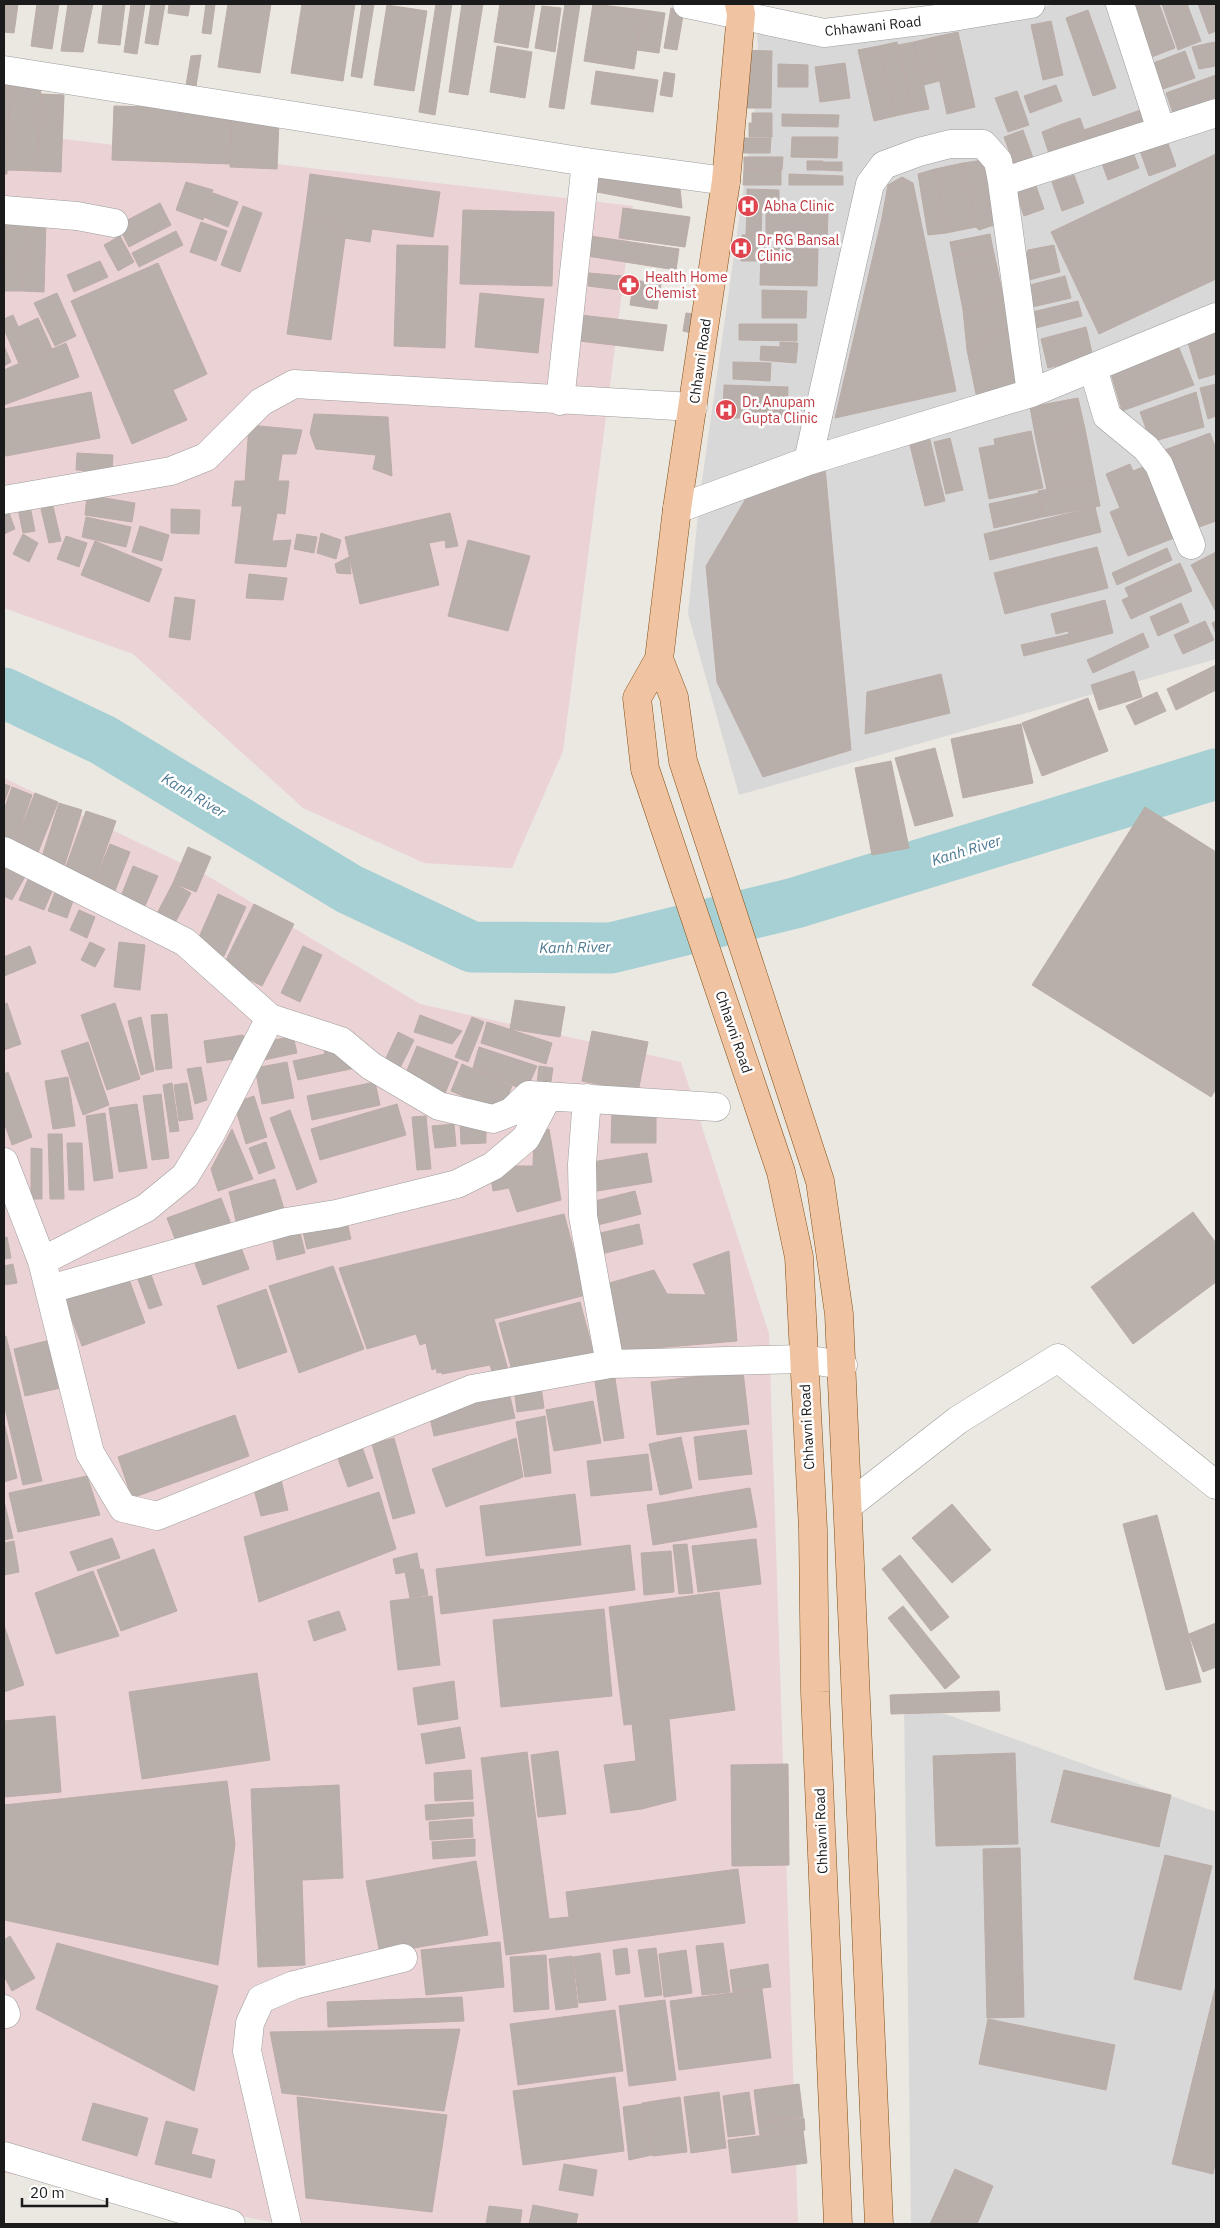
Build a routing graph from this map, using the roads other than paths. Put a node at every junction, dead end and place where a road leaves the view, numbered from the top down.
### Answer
1 (687, 4) edge
2 (1031, 4) edge
3 (1120, 4) edge
4 (740, 9) edge
5 (4, 70) edge
6 (1216, 113) edge
7 (1161, 130) junction
8 (586, 162) junction
9 (726, 181) junction
10 (1002, 182) junction
11 (4, 210) edge
12 (114, 223) dead end
13 (1216, 317) edge
14 (1093, 368) junction
15 (1031, 393) junction
16 (560, 401) junction
17 (693, 407) junction
18 (808, 461) junction
19 (4, 500) edge
20 (677, 509) junction
21 (1191, 545) dead end
22 (659, 659) junction
23 (4, 851) edge
24 (270, 1018) junction
25 (548, 1096) junction
26 (586, 1098) junction
27 (716, 1107) dead end
28 (803, 1126) junction
29 (769, 1139) junction
30 (4, 1162) edge
31 (42, 1260) junction
32 (50, 1288) junction
33 (804, 1358) junction
34 (610, 1364) junction
35 (843, 1365) junction
36 (1216, 1485) edge
37 (848, 1505) junction
38 (403, 1958) dead end
39 (4, 2156) edge
40 (231, 2224) edge
41 (287, 2224) edge
42 (838, 2224) edge
43 (879, 2224) edge

1 - 4 street, Chhawani Road
2 - 4 street, Chhawani Road
3 - 7 street
4 - 9 main road, Chhavni Road
5 - 8 street
6 - 7 street
7 - 10 street
8 - 9 street
8 - 16 street
9 - 17 main road, Chhavni Road
10 - 15 street
10 - 18 street
11 - 12 street
13 - 14 street
14 - 15 street
14 - 21 street
15 - 18 street
16 - 17 street
16 - 19 street
17 - 20 main road, Chhavni Road
18 - 20 street
20 - 22 main road, Chhavni Road
22 - 28 main road, Chhavni Road
22 - 29 main road, Chhavni Road
23 - 24 street
24 - 25 street
24 - 31 street
25 - 26 street
25 - 32 street
26 - 27 street
26 - 34 street
28 - 29 main road
28 - 35 main road, Chhavni Road
29 - 33 main road, Chhavni Road
30 - 31 street
31 - 32 street
32 - 34 street
33 - 34 street
33 - 35 street
33 - 42 main road, Chhavni Road
35 - 37 main road, Chhavni Road
36 - 37 street
37 - 43 main road, Chhavni Road
38 - 41 street
39 - 40 street

